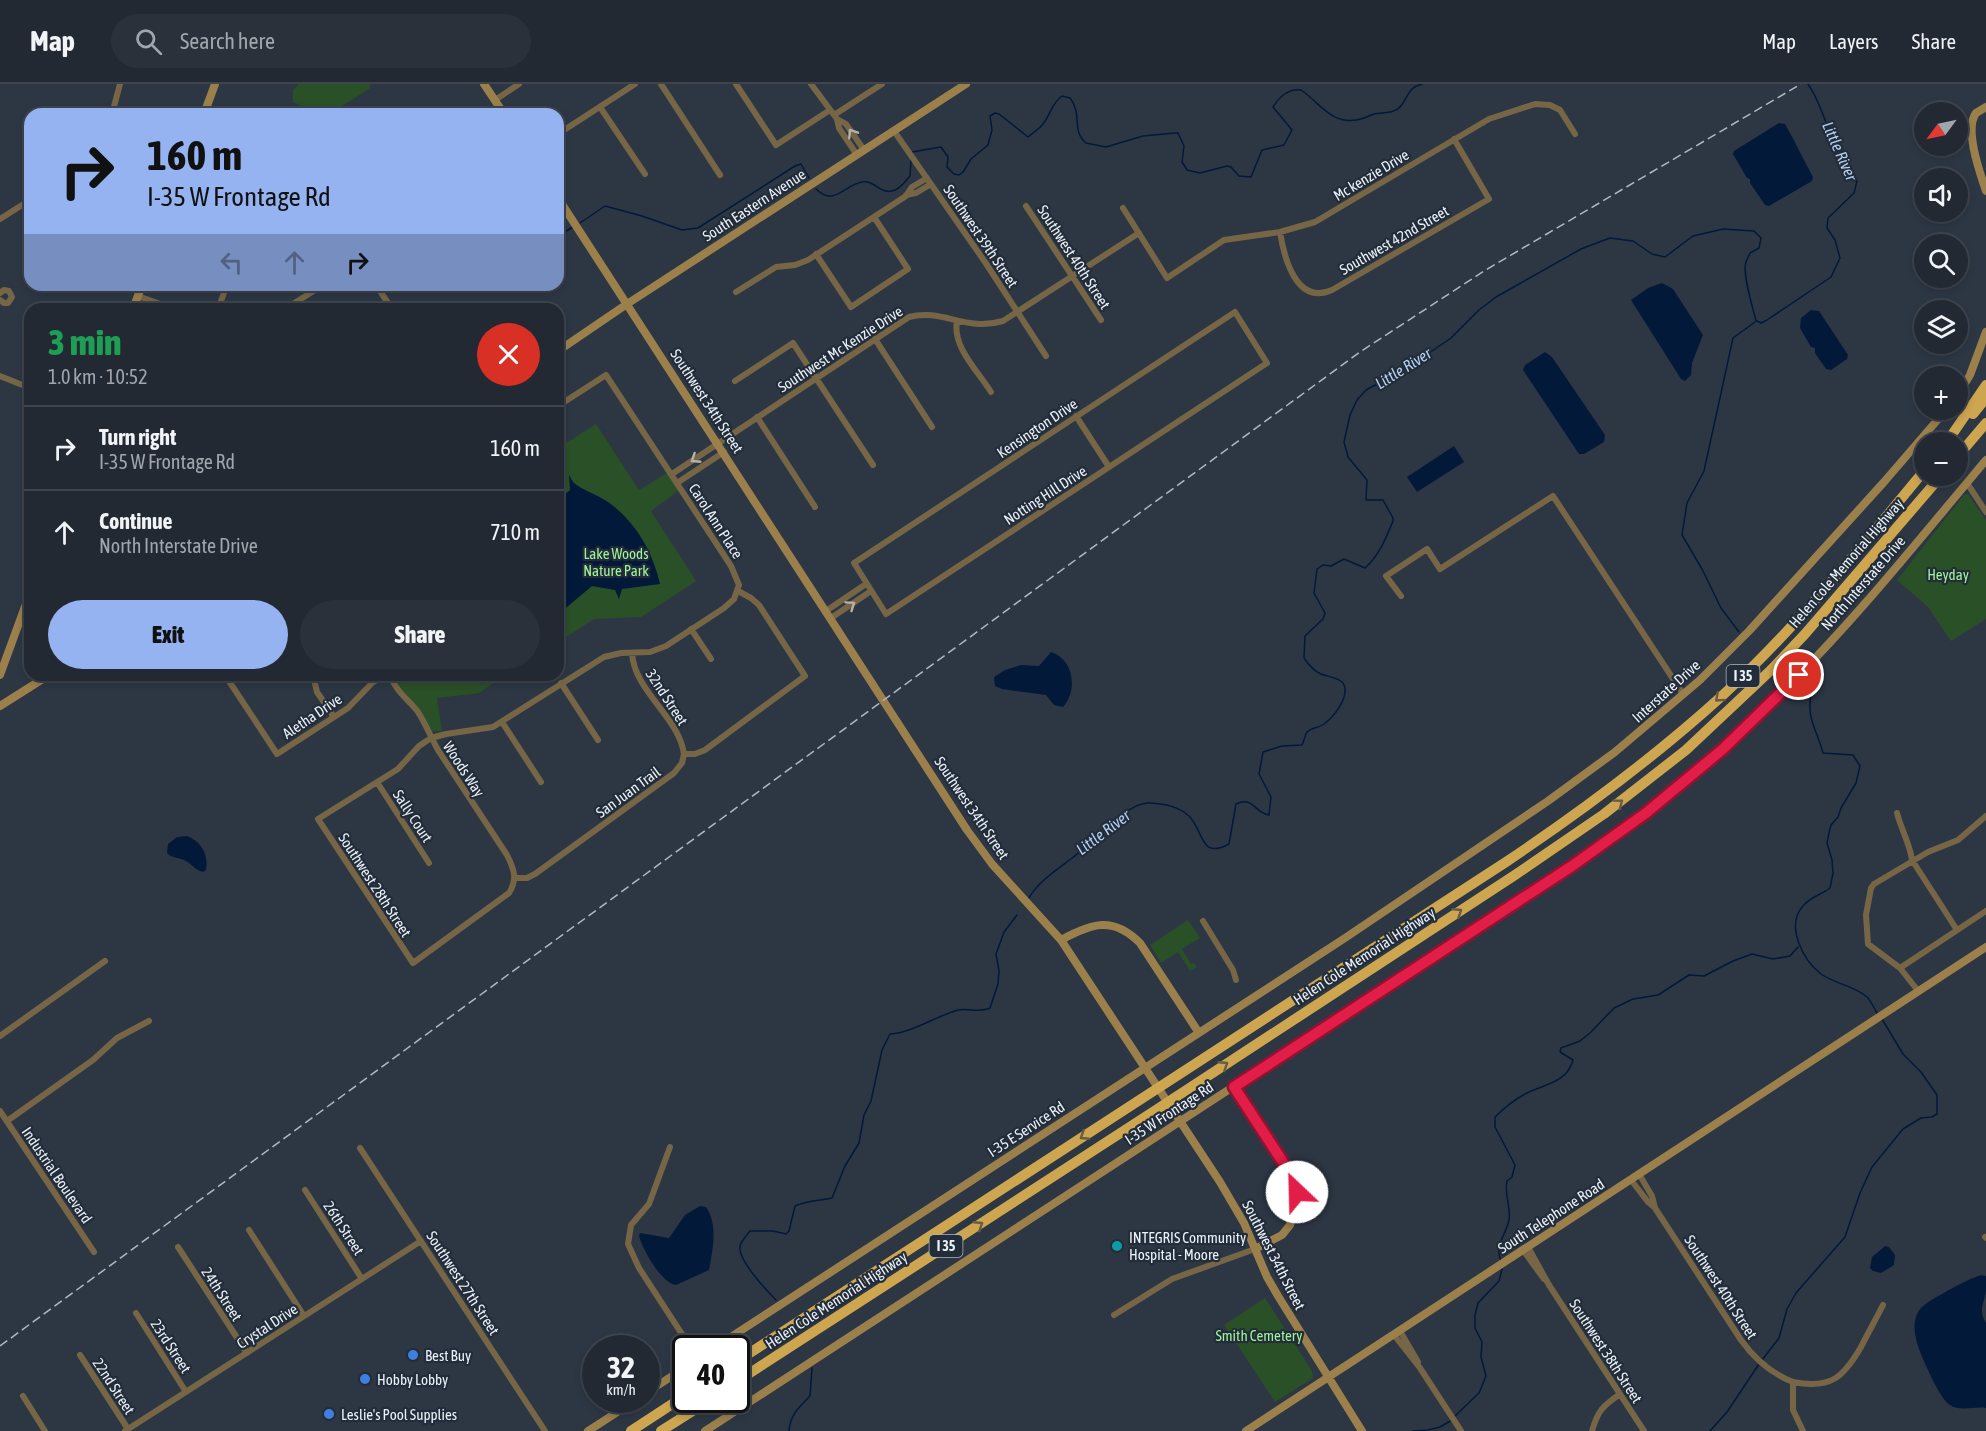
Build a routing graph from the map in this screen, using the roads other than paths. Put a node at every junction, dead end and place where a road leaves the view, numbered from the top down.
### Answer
1 (120, 84) edge
2 (215, 84) edge
3 (484, 84) edge
4 (519, 84) edge
5 (635, 84) edge
6 (661, 84) edge
7 (736, 84) edge
8 (811, 84) edge
9 (882, 84) edge
10 (966, 84) edge
11 (495, 100) junction
12 (600, 106) junction
13 (1986, 107) edge
14 (114, 108) edge
15 (206, 108) edge
16 (500, 108) edge
17 (834, 115) junction
18 (564, 130) edge
19 (894, 130) junction
20 (1575, 134) dead end
21 (1454, 140) junction
22 (860, 153) junction
23 (645, 174) dead end
24 (720, 175) dead end
25 (929, 181) junction
26 (1986, 191) edge
27 (24, 204) edge
28 (1026, 206) dead end
29 (564, 207) edge
30 (1123, 208) dead end
31 (874, 217) junction
32 (0, 219) edge
33 (1280, 232) junction
34 (1139, 233) junction
35 (816, 254) junction
36 (1072, 276) junction
37 (140, 291) edge
38 (314, 291) edge
39 (736, 292) dead end
40 (0, 293) edge
41 (138, 296) junction
42 (0, 300) edge
43 (135, 303) edge
44 (157, 303) edge
45 (294, 303) edge
46 (627, 304) junction
47 (1017, 312) junction
48 (1101, 320) dead end
49 (957, 321) junction
50 (1986, 332) edge
51 (875, 339) junction
52 (564, 347) edge
53 (1046, 356) dead end
54 (1267, 363) joint
55 (0, 376) edge
56 (816, 378) junction
57 (1968, 378) edge
58 (735, 381) dead end
59 (1986, 385) edge
60 (24, 386) edge
61 (991, 392) dead end
62 (1986, 398) edge
63 (564, 402) edge
64 (1076, 416) junction
65 (757, 417) junction
66 (1937, 420) edge
67 (1986, 423) edge
68 (932, 427) dead end
69 (1955, 432) edge
70 (1957, 432) edge
71 (718, 443) junction
72 (1968, 444) edge
73 (724, 452) junction
74 (1986, 460) edge
75 (873, 465) dead end
76 (1109, 467) junction
77 (672, 474) junction
78 (1968, 482) edge
79 (677, 483) junction
80 (1914, 483) edge
81 (1968, 485) edge
82 (1932, 486) edge
83 (1964, 486) edge
84 (815, 507) dead end
85 (1986, 512) edge
86 (854, 563) joint
87 (866, 584) junction
88 (738, 591) junction
89 (871, 591) junction
90 (1401, 596) dead end
91 (24, 609) edge
92 (829, 615) junction
93 (691, 629) junction
94 (632, 652) junction
95 (711, 659) dead end
96 (0, 675) edge
97 (40, 681) edge
98 (229, 681) edge
99 (314, 681) edge
100 (376, 681) edge
101 (392, 681) edge
102 (561, 683) junction
103 (1683, 694) junction
104 (0, 706) edge
105 (334, 717) junction
106 (502, 722) junction
107 (431, 738) junction
108 (598, 740) dead end
109 (684, 754) junction
110 (1701, 768) joint
111 (376, 782) junction
112 (541, 782) dead end
113 (1897, 813) dead end
114 (1986, 816) edge
115 (1912, 860) junction
116 (429, 863) dead end
117 (515, 878) junction
118 (1986, 911) edge
119 (1203, 921) dead end
120 (1957, 930) junction
121 (1352, 933) joint
122 (1061, 940) junction
123 (1986, 947) edge
124 (105, 961) dead end
125 (1900, 968) junction
126 (1236, 980) dead end
127 (1919, 992) junction
128 (149, 1021) dead end
129 (1199, 1033) junction
130 (0, 1036) edge
131 (1234, 1087) junction
132 (3, 1117) edge
133 (670, 1147) dead end
134 (360, 1148) dead end
135 (1639, 1174) junction
136 (1631, 1180) junction
137 (305, 1190) dead end
138 (1655, 1208) junction
139 (249, 1230) dead end
140 (421, 1241) junction
141 (178, 1247) dead end
142 (1255, 1249) junction
143 (1525, 1249) junction
144 (94, 1252) dead end
145 (362, 1279) junction
146 (1883, 1305) dead end
147 (136, 1313) dead end
148 (1114, 1315) dead end
149 (304, 1316) junction
150 (1397, 1333) junction
151 (683, 1335) edge
152 (734, 1335) edge
153 (247, 1353) junction
154 (750, 1353) edge
155 (80, 1354) dead end
156 (750, 1373) edge
157 (1329, 1378) junction
158 (1793, 1382) junction
159 (186, 1392) junction
160 (1620, 1394) junction
161 (23, 1396) dead end
162 (672, 1404) edge
163 (616, 1413) edge
164 (689, 1413) edge
165 (126, 1430) edge
166 (45, 1431) edge
167 (545, 1431) edge
168 (588, 1431) edge
169 (631, 1431) edge
170 (661, 1431) edge
171 (705, 1431) edge
172 (1246, 1431) edge
173 (1362, 1431) edge
174 (1461, 1431) edge
175 (1593, 1431) edge
176 (1644, 1431) edge
177 (1803, 1431) edge

1 - 14 street
2 - 15 street
3 - 11 street
4 - 11 street
5 - 12 street
6 - 24 street
7 - 17 street
8 - 17 street
9 - 17 street
10 - 19 street, South Eastern Avenue
11 - 16 street
12 - 18 street
12 - 23 street
13 - 26 street
17 - 22 street
19 - 22 street, South Eastern Avenue
19 - 25 street, Southwest 39th Street
20 - 21 street, Mc kenzie Drive
21 - 33 street, Mc kenzie Drive
21 - 33 street, Southwest 42nd Street
22 - 46 street, South Eastern Avenue
25 - 31 street
25 - 47 street, Southwest 39th Street
27 - 32 street
28 - 36 street, Southwest 40th Street
29 - 46 street, Southwest 34th Street
30 - 34 street
31 - 35 street
31 - 35 street
33 - 34 street, Mc kenzie Drive
34 - 36 street, Southwest Mc Kenzie Drive
35 - 39 street
36 - 47 street, Southwest Mc Kenzie Drive
36 - 48 street, Southwest 40th Street
37 - 41 street
38 - 45 street
40 - 42 street
41 - 43 street
41 - 44 street
46 - 52 street, South Eastern Avenue
46 - 71 street, Southwest 34th Street
47 - 49 street, Southwest Mc Kenzie Drive
47 - 53 street, Southwest 39th Street
49 - 51 street, Southwest Mc Kenzie Drive
49 - 61 street
50 - 57 street
51 - 56 street, Southwest Mc Kenzie Drive
51 - 68 street
54 - 64 street, Kensington Drive
54 - 76 street, Notting Hill Drive
55 - 60 street
56 - 58 street
56 - 65 street, Southwest Mc Kenzie Drive
56 - 75 street
59 - 69 highway
62 - 70 highway
63 - 77 street, Carol Ann Place
64 - 76 street
64 - 86 street, Kensington Drive
65 - 71 street, Southwest Mc Kenzie Drive
65 - 84 street
66 - 103 street, Interstate Drive
67 - 72 highway
71 - 73 street, Southwest 34th Street
71 -> 77 street, Southwest Mc Kenzie Drive
73 - 79 street
73 - 92 street, Southwest 34th Street
74 - 78 street, North Interstate Drive
76 - 89 street, Notting Hill Drive
77 - 79 street, Carol Ann Place
79 - 88 street, Carol Ann Place
80 -> 154 highway, Helen Cole Memorial Highway / I 35
81 - 85 street
156 -> 82 highway, Helen Cole Memorial Highway / I 35
83 - 110 street, North Interstate Drive
86 - 87 street, Notting Hill Drive
87 - 89 street, Notting Hill Drive
87 - 92 street
88 - 93 street
88 - 109 street
92 -> 89 street
90 - 103 street
91 - 96 street
92 - 122 street, Southwest 34th Street
93 - 94 street
93 - 95 street
94 - 102 street
94 - 109 street, 32nd Street
97 - 104 street
98 - 105 street, Aletha Drive
99 - 105 street
100 - 105 street, Aletha Drive
101 - 107 street, Woods Way
102 - 106 street
102 - 108 street
103 - 121 street, Interstate Drive
106 - 107 street
106 - 112 street
107 - 111 street
107 - 117 street, Woods Way
109 - 117 street, San Juan Trail
110 - 131 street, I-35 W Frontage Rd
111 - 116 street, Sally Court
111 - 117 street, Southwest 28th Street
113 - 115 street
114 - 115 street
115 - 120 street
115 - 125 street
118 - 120 street
119 - 126 street
120 - 125 street
121 - 129 street, I-35 E Service Rd
122 - 129 street
122 - 142 street, Southwest 34th Street
123 - 127 street, South Telephone Road
124 - 130 street
125 - 127 street
127 - 135 street, South Telephone Road
128 - 132 street
129 - 152 street, I-35 E Service Rd
131 - 142 street
131 - 171 street, I-35 W Frontage Rd
132 - 144 street, Industrial Boulevard
133 - 151 street
134 - 140 street, Southwest 27th Street
135 - 136 street, South Telephone Road
135 - 138 street, Southwest 40th Street
136 - 138 street, Southwest 40th Street
136 - 143 street, South Telephone Road
137 - 145 street, 26th Street
138 - 158 street, Southwest 40th Street
139 - 149 street
140 - 145 street, Crystal Drive
140 - 167 street, Southwest 27th Street
141 - 153 street, 24th Street
142 - 148 street
142 - 157 street, Southwest 34th Street
143 - 150 street, South Telephone Road
143 - 160 street, Southwest 38th Street
145 - 149 street, Crystal Drive
146 - 158 street
147 - 159 street, 23rd Street
149 - 153 street, Crystal Drive
150 - 157 street, South Telephone Road
150 - 174 street
153 - 159 street, Crystal Drive
155 - 165 street, 22nd Street
157 - 172 street, South Telephone Road
157 - 173 street, Southwest 34th Street
158 - 177 street
159 - 165 street, Crystal Drive
160 - 175 street
160 - 176 street, Southwest 38th Street
161 - 166 street
162 - 169 highway
163 - 168 street
164 - 170 highway

